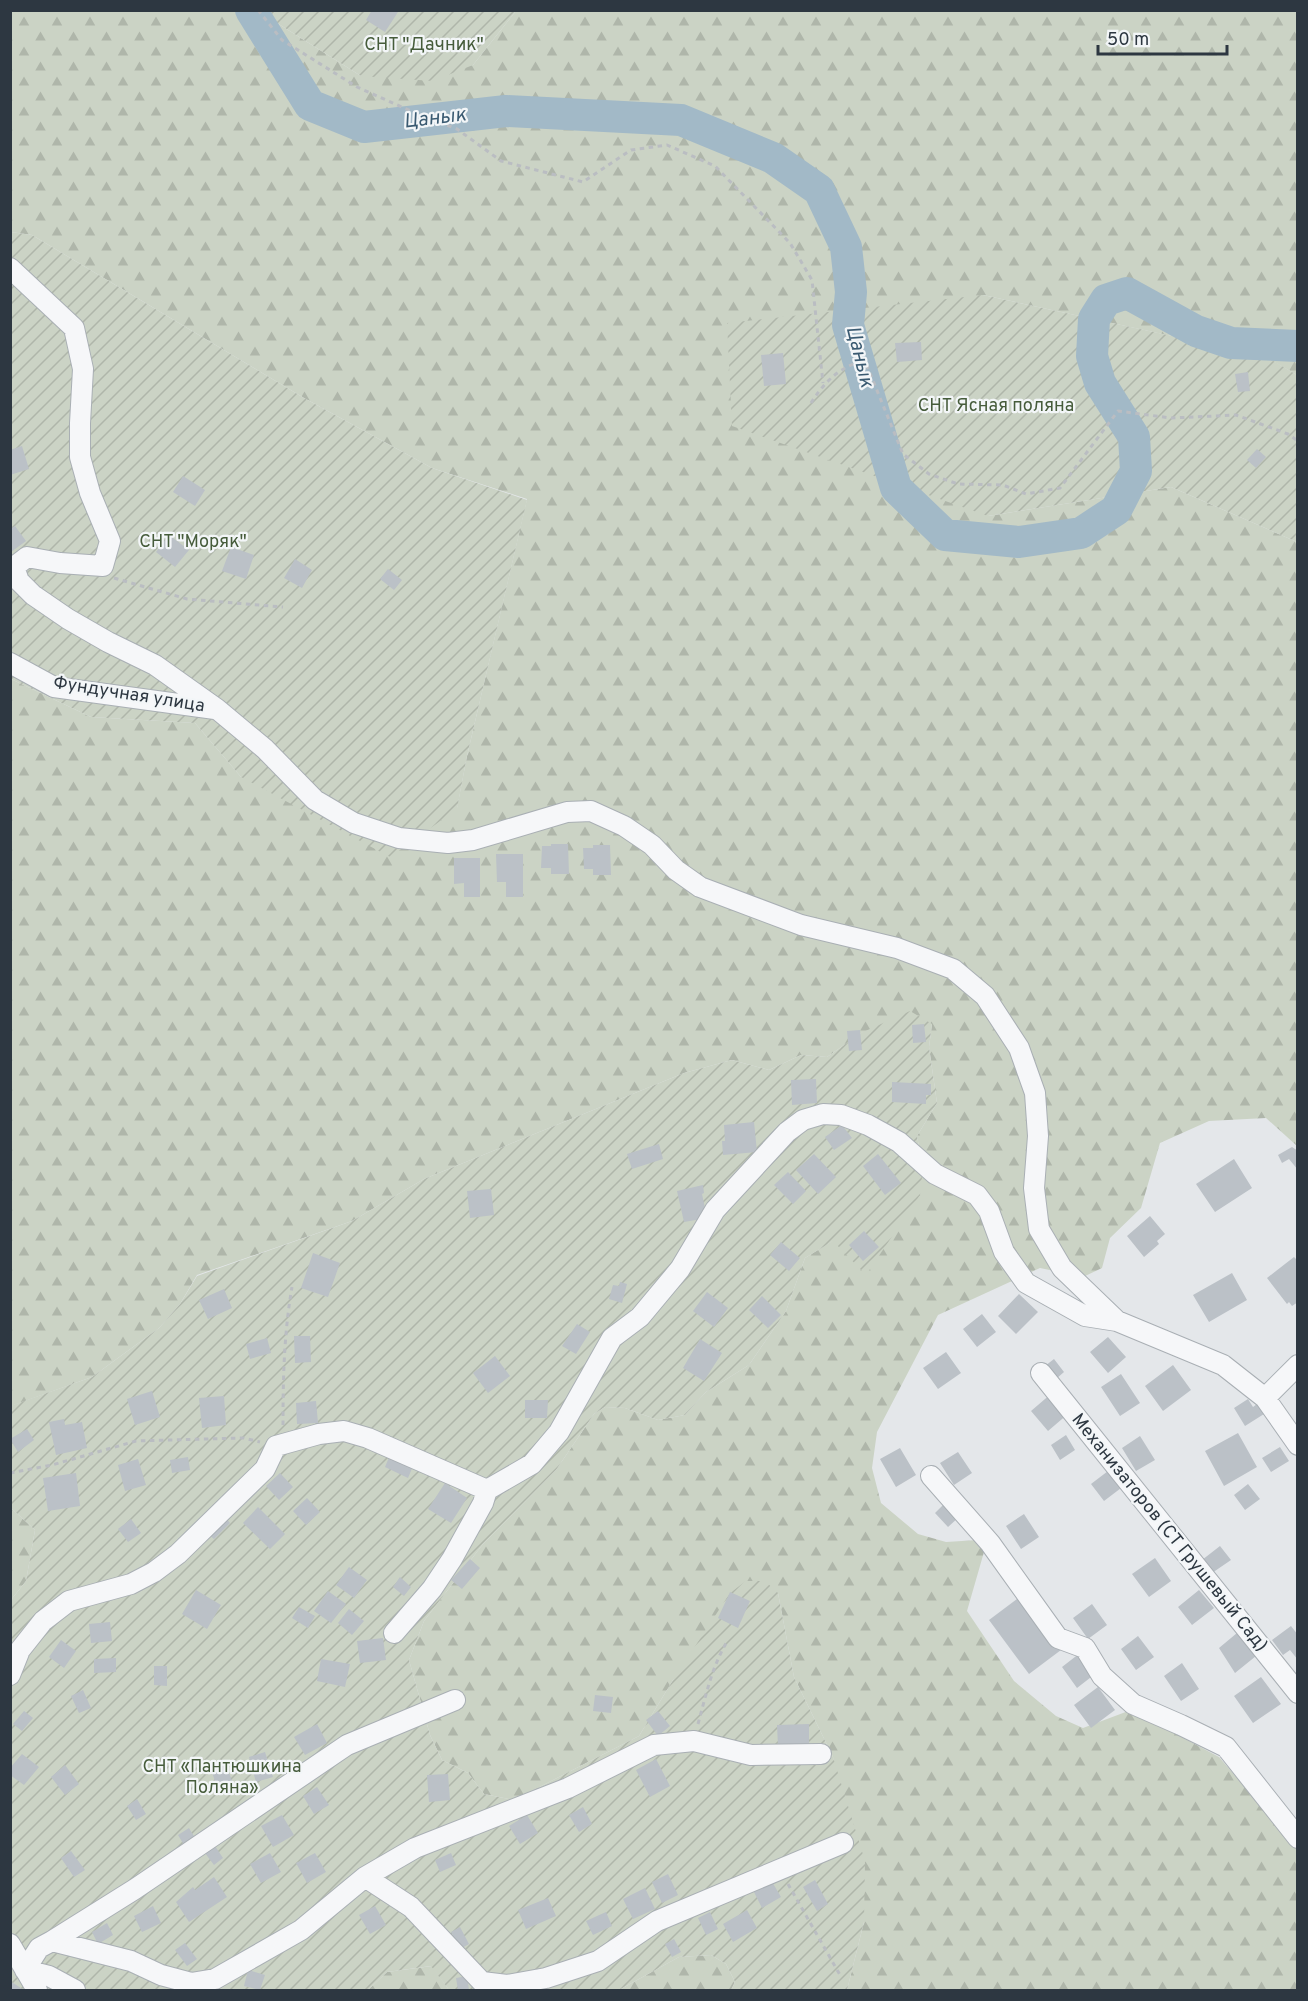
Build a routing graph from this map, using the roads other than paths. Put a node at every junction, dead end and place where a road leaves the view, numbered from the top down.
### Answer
1 (10, 268) edge
2 (12, 564) edge
3 (10, 663) edge
4 (217, 709) junction
5 (1117, 1321) junction
6 (1298, 1365) edge
7 (1041, 1373) dead end
8 (1265, 1398) junction
9 (1298, 1445) edge
10 (931, 1476) dead end
11 (487, 1490) junction
12 (394, 1633) dead end
13 (10, 1675) edge
14 (1298, 1693) edge
15 (455, 1700) dead end
16 (821, 1754) dead end
17 (1298, 1838) edge
18 (843, 1843) dead end
19 (365, 1877) junction
20 (52, 1941) junction
21 (10, 1944) edge
22 (25, 1970) junction
23 (37, 1990) edge
24 (75, 1990) edge

1 - 2 street
2 - 4 street
3 - 4 street, Фундучная улица
4 - 5 street
5 - 8 street
5 - 11 street
6 - 8 street
7 - 14 street, Механизаторов (СТ Грушевый Сад)
8 - 9 street
10 - 17 street
11 - 12 street
11 - 13 street
15 - 20 street
16 - 19 street
18 - 19 street
19 - 20 street
20 - 22 street
21 - 22 street
22 - 23 street
22 - 24 street

